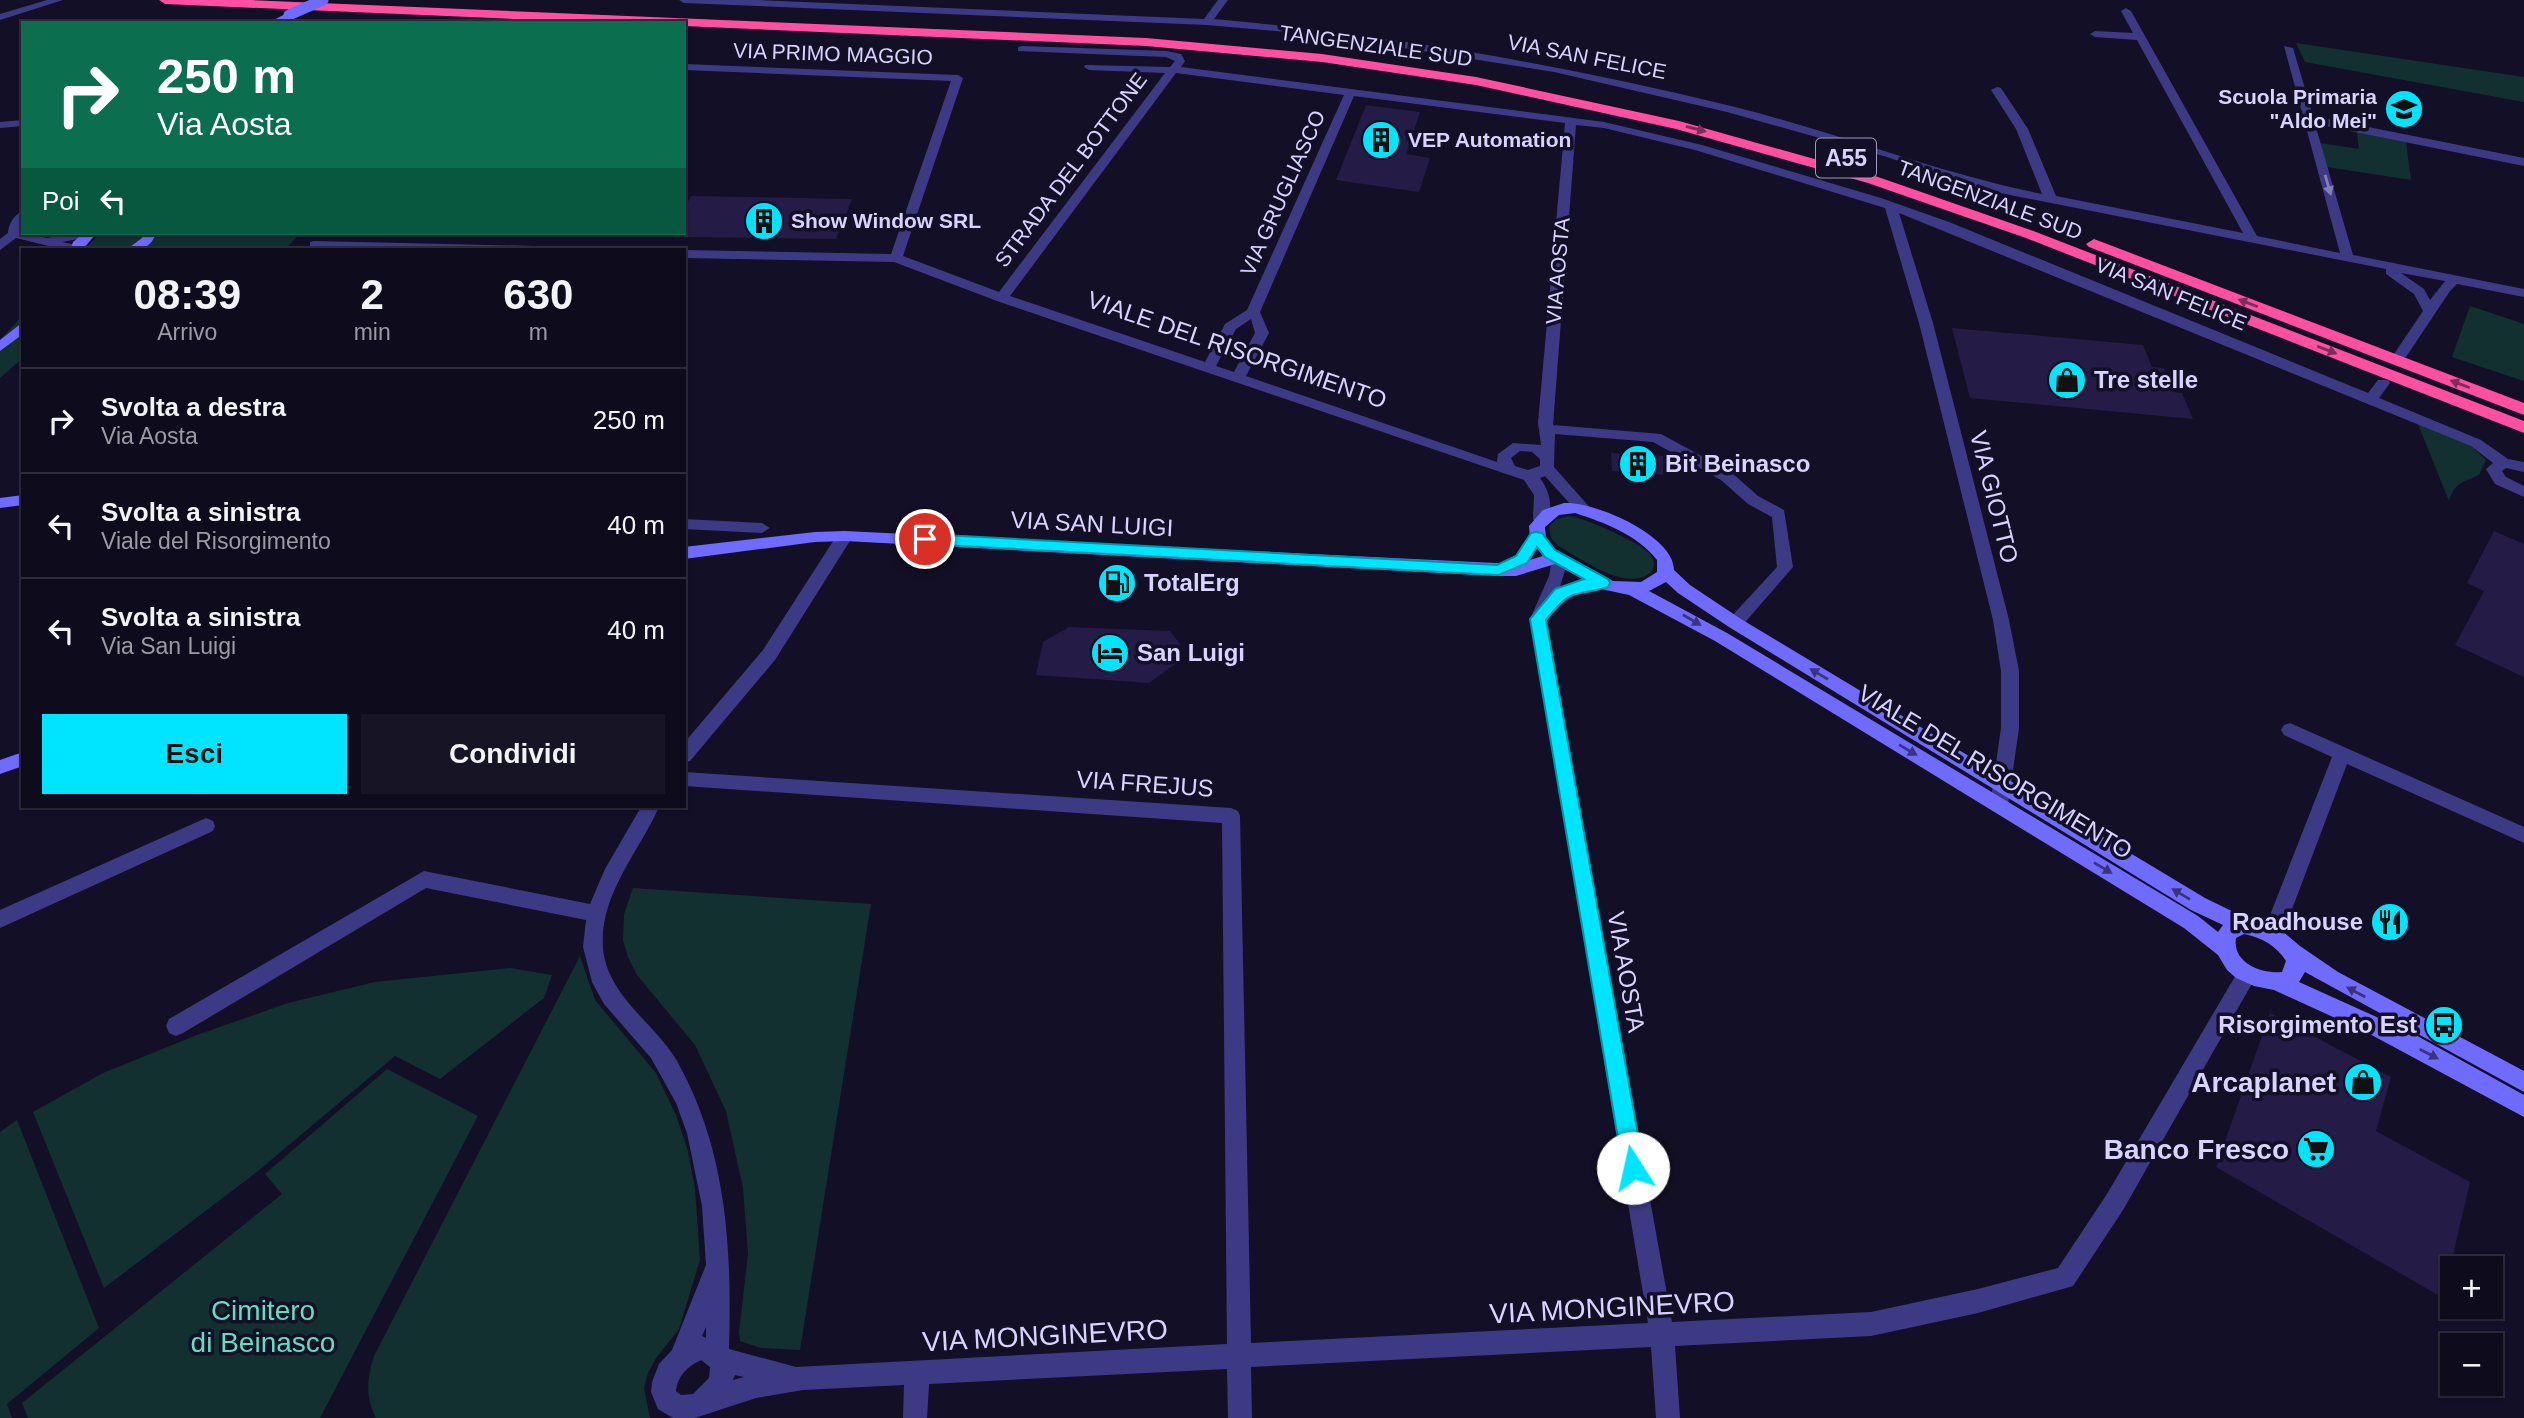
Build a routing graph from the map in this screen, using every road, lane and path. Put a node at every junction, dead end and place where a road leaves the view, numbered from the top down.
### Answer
1 (165, 0) edge
2 (323, 0) edge
3 (400, 0) edge
4 (684, 0) edge
5 (1223, 0) edge
6 (53, 2) edge
7 (2126, 11) dead end
8 (0, 17) edge
9 (277, 21) edge
10 (656, 21) edge
11 (686, 22) edge
12 (1207, 22) junction
13 (2095, 34) dead end
14 (2140, 37) junction
15 (2288, 48) dead end
16 (1022, 49) dead end
17 (686, 67) edge
18 (1089, 67) dead end
19 (1175, 70) junction
20 (1997, 90) dead end
21 (1351, 92) junction
22 (1571, 119) junction
23 (2309, 119) junction
24 (21, 123) edge
25 (0, 125) edge
26 (2524, 162) edge
27 (2051, 200) junction
28 (1891, 206) junction
29 (21, 217) edge
30 (14, 234) junction
31 (78, 235) edge
32 (88, 235) edge
33 (149, 235) edge
34 (2253, 240) junction
35 (38, 241) junction
36 (314, 245) dead end
37 (0, 246) edge
38 (71, 248) edge
39 (77, 248) edge
40 (135, 248) edge
41 (448, 248) edge
42 (686, 254) edge
43 (897, 258) junction
44 (2348, 259) junction
45 (2375, 264) junction
46 (2432, 275) junction
47 (2455, 279) junction
48 (2524, 293) edge
49 (1002, 298) junction
50 (2429, 311) junction
51 (1253, 312) junction
52 (21, 328) edge
53 (0, 347) edge
54 (2401, 354) dead end
55 (1208, 369) junction
56 (1238, 379) junction
57 (2383, 383) dead end
58 (2370, 400) junction
59 (2524, 409) edge
60 (1547, 426) junction
61 (2524, 427) edge
62 (1516, 448) junction
63 (1457, 451) junction
64 (1547, 463) junction
65 (2504, 463) junction
66 (2524, 467) edge
67 (1521, 474) junction
68 (2524, 492) edge
69 (21, 500) edge
70 (0, 503) edge
71 (1585, 511) junction
72 (1541, 520) junction
73 (686, 524) edge
74 (762, 528) dead end
75 (845, 536) junction
76 (1536, 537) junction
77 (686, 553) edge
78 (1559, 559) junction
79 (1498, 570) junction
80 (1665, 571) junction
81 (1603, 583) junction
82 (1632, 589) junction
83 (1538, 619) junction
84 (1741, 627) junction
85 (1733, 644) junction
86 (1888, 716) junction
87 (1875, 730) junction
88 (2290, 730) dead end
89 (686, 754) edge
90 (2342, 754) junction
91 (21, 760) edge
92 (0, 767) edge
93 (686, 779) edge
94 (2003, 785) junction
95 (1999, 805) junction
96 (649, 808) edge
97 (206, 826) dead end
98 (2524, 835) edge
99 (600, 904) junction
100 (0, 919) edge
101 (2242, 925) junction
102 (2273, 933) junction
103 (2225, 949) junction
104 (2292, 952) junction
105 (2247, 974) junction
106 (2279, 983) junction
107 (176, 1026) dead end
108 (2524, 1082) edge
109 (2524, 1107) edge
110 (716, 1261) junction
111 (1662, 1334) junction
112 (682, 1355) junction
113 (1238, 1355) junction
114 (719, 1357) junction
115 (917, 1372) junction
116 (803, 1378) junction
117 (704, 1407) edge
118 (668, 1410) edge
119 (915, 1418) edge
120 (1240, 1418) edge
121 (1668, 1418) edge

1 -> 10 highway, TANGENZIALE SUD / A55
2 - 9 street, bridge
59 -> 3 highway, TANGENZIALE SUD / A55
4 - 12 street, VIA SAN FELICE
5 - 12 street
6 - 8 street
7 - 14 street
11 -> 61 highway, TANGENZIALE SUD / A55
12 - 27 street, VIA SAN FELICE
13 - 14 street
14 - 34 street
15 - 23 street
16 - 19 street, STRADA DEL BOTTONE
17 - 43 street, VIA PRIMO MAGGIO
18 - 19 street, STRADA DEL BOTTONE
19 - 21 street, VIA SAN FELICE
19 - 49 street, STRADA DEL BOTTONE
20 - 27 street
21 - 22 street, VIA SAN FELICE
21 - 51 street, VIA GRUGLIASCO
22 - 28 street, VIA SAN FELICE
22 - 60 street, VIA AOSTA
23 - 26 street
23 -> 44 street
24 - 25 street
27 - 34 street, VIA SAN FELICE
28 - 58 street, VIA SAN FELICE
28 - 94 street, VIA GIOTTO
29 - 30 street
30 - 35 street
30 - 37 street
31 - 35 street
32 - 39 street
33 - 40 street
34 - 44 street, VIA SAN FELICE
35 - 38 street
36 - 41 street
42 - 43 street
43 - 49 street
44 - 45 street, VIA SAN FELICE
45 - 46 street, VIA SAN FELICE
45 - 50 street, VIA SAN FELICE
46 - 47 street, VIA SAN FELICE
46 - 50 street
47 - 48 street, VIA SAN FELICE
47 - 50 street
49 - 55 street, VIALE DEL RISORGIMENTO
50 - 54 street
51 - 55 street, VIA GRUGLIASCO
51 - 56 street, VIA GRUGLIASCO
52 - 53 street
55 - 56 street, VIALE DEL RISORGIMENTO
56 - 63 street, VIALE DEL RISORGIMENTO
57 - 58 street
58 - 65 street, VIA SAN FELICE
60 - 62 street
60 - 64 street, VIA AOSTA
60 - 84 street
62 - 63 street, VIALE DEL RISORGIMENTO
62 - 64 street, VIALE DEL RISORGIMENTO
62 - 67 street
63 - 67 street, VIALE DEL RISORGIMENTO
64 - 67 street
64 - 71 street, VIALE DEL RISORGIMENTO
65 - 66 street, VIA SAN FELICE
65 - 68 street
67 - 72 street
69 - 70 street
71 - 72 street, VIALE DEL RISORGIMENTO
71 - 80 street, VIALE DEL RISORGIMENTO
72 - 76 street
73 - 74 street
75 - 77 street, VIA SAN LUIGI
75 - 79 street, VIA SAN LUIGI
75 - 89 street
76 - 78 street, VIALE DEL RISORGIMENTO
76 - 79 street
78 - 79 street, VIA SAN LUIGI
78 - 81 street, VIALE DEL RISORGIMENTO
78 - 83 street
80 - 82 street
80 - 84 street, VIALE DEL RISORGIMENTO
81 - 82 street, VIALE DEL RISORGIMENTO
81 - 83 street
82 -> 85 street, VIALE DEL RISORGIMENTO
83 - 111 street, VIA AOSTA
84 - 85 street
86 -> 84 street, VIALE DEL RISORGIMENTO
85 - 87 street, VIALE DEL RISORGIMENTO
86 - 87 street
86 - 94 street, VIALE DEL RISORGIMENTO
87 -> 95 street, VIALE DEL RISORGIMENTO
88 - 90 street
90 - 98 street
90 - 102 street
91 - 92 street
93 - 113 street, VIA FREJUS
94 - 95 street, VIA GIOTTO
101 -> 94 street, VIALE DEL RISORGIMENTO
95 -> 103 street, VIALE DEL RISORGIMENTO
96 - 99 street
97 - 100 street
99 - 107 street
99 - 110 street
101 - 102 street
101 - 103 street
102 - 104 street
103 - 105 street
104 - 106 street
108 -> 104 street
105 - 106 street
105 - 111 street, VIA MONGINEVRO
106 -> 109 street
110 - 112 street
110 - 114 street
111 - 113 street, VIA MONGINEVRO
111 - 121 street, VIA AOSTA
112 - 114 street
112 - 118 street
113 - 115 street, VIA MONGINEVRO
113 - 120 street
114 - 116 street, VIA MONGINEVRO
114 - 117 street
115 - 116 street, VIA MONGINEVRO
115 - 119 street
116 - 117 street, VIA MONGINEVRO
117 - 118 street

